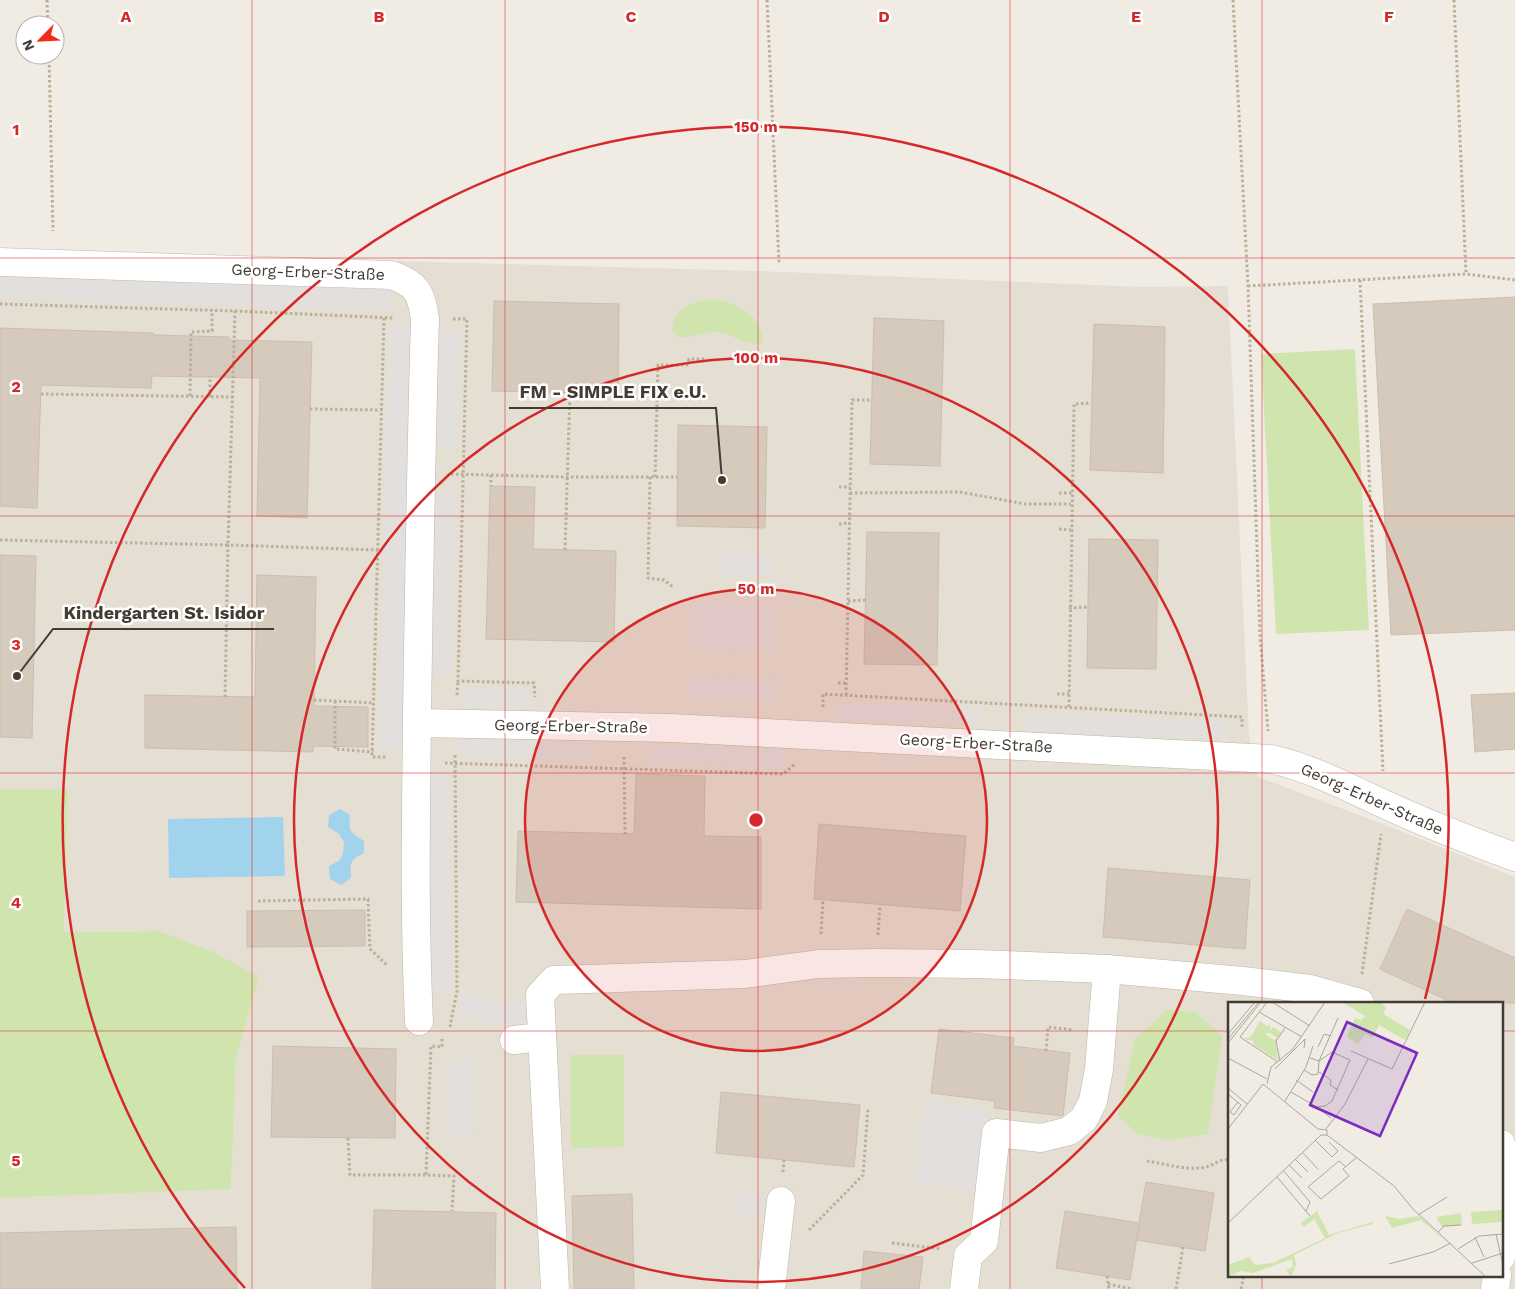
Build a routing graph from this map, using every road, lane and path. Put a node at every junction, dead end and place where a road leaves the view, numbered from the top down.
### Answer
1 (47, 0) edge
2 (767, 0) edge
3 (1233, 0) edge
4 (1454, 0) edge
5 (48, 15) edge
6 (48, 65) edge
7 (53, 231) dead end
8 (0, 262) edge
9 (779, 263) dead end
10 (1466, 274) junction
11 (1360, 280) junction
12 (1515, 280) edge
13 (1248, 286) junction
14 (0, 304) edge
15 (212, 310) junction
16 (235, 311) junction
17 (384, 318) junction
18 (425, 319) junction
19 (706, 358) dead end
20 (210, 376) dead end
21 (570, 392) dead end
22 (41, 394) dead end
23 (190, 396) junction
24 (210, 397) junction
25 (233, 397) junction
26 (872, 400) dead end
27 (1091, 403) dead end
28 (310, 409) dead end
29 (382, 410) junction
30 (420, 474) junction
31 (463, 474) junction
32 (490, 475) junction
33 (566, 477) junction
34 (650, 477) junction
35 (655, 477) junction
36 (677, 477) dead end
37 (491, 486) dead end
38 (839, 487) dead end
39 (850, 487) junction
40 (850, 493) junction
41 (1059, 493) dead end
42 (1072, 493) junction
43 (1072, 504) junction
44 (850, 523) junction
45 (839, 524) dead end
46 (1059, 530) dead end
47 (1071, 530) junction
48 (0, 540) edge
49 (228, 545) junction
50 (378, 550) junction
51 (565, 550) dead end
52 (672, 586) dead end
53 (866, 600) dead end
54 (848, 601) junction
55 (1088, 607) dead end
56 (1070, 608) junction
57 (458, 680) junction
58 (838, 683) dead end
59 (846, 683) junction
60 (1057, 694) dead end
61 (1069, 694) junction
62 (846, 695) junction
63 (225, 697) dead end
64 (314, 700) dead end
65 (335, 701) junction
66 (374, 703) junction
67 (535, 705) dead end
68 (1069, 707) junction
69 (822, 713) dead end
70 (417, 723) junction
71 (456, 724) junction
72 (624, 727) junction
73 (1242, 733) dead end
74 (373, 752) junction
75 (416, 756) junction
76 (1271, 759) junction
77 (1385, 804) junction
78 (625, 834) dead end
79 (1515, 857) edge
80 (258, 901) dead end
81 (1107, 970) junction
82 (417, 978) junction
83 (1359, 1002) edge
84 (431, 1027) joint
85 (450, 1027) dead end
86 (1101, 1033) junction
87 (542, 1038) junction
88 (514, 1040) dead end
89 (1046, 1050) dead end
90 (868, 1108) dead end
91 (348, 1138) dead end
92 (1502, 1148) edge
93 (1228, 1160) edge
94 (1147, 1161) dead end
95 (426, 1176) junction
96 (1515, 1192) edge
97 (781, 1201) dead end
98 (452, 1211) dead end
99 (1509, 1219) junction
100 (892, 1243) dead end
101 (1183, 1247) dead end
102 (1502, 1252) edge
103 (775, 1253) junction
104 (968, 1256) junction
105 (1107, 1276) dead end
106 (1244, 1276) edge
107 (1498, 1276) edge
108 (1108, 1284) junction
109 (554, 1289) edge
110 (771, 1289) edge
111 (964, 1289) edge
112 (1109, 1289) edge
113 (1133, 1289) edge
114 (1176, 1289) edge
115 (1241, 1289) edge
116 (1494, 1289) edge

1 - 5 path
2 - 9 path
3 - 13 path
4 - 10 path
6 - 7 path
8 - 18 street, Georg-Erber-Straße
10 - 11 path
10 - 12 path
11 - 13 path
11 - 77 path
13 - 76 path
14 - 15 path
15 - 16 path
15 - 23 path
16 - 17 path
16 - 25 path
17 - 18 path
17 - 29 path
18 - 30 street, Georg-Erber-Straße
18 - 31 path
19 - 35 path
20 - 24 path
21 - 33 path
22 - 23 path
23 - 24 path
24 - 25 path
25 - 49 path
26 - 39 path
27 - 42 path
28 - 29 path
29 - 50 path
30 - 31 path
30 - 70 street, Georg-Erber-Straße
31 - 32 path
31 - 57 path
32 - 33 path
32 - 37 path
33 - 34 path
33 - 51 path
34 - 35 path
34 - 52 path
35 - 36 path
38 - 39 path
39 - 40 path
40 - 43 path
40 - 44 path
41 - 42 path
42 - 43 path
43 - 47 path
44 - 45 path
44 - 54 path
46 - 47 path
47 - 56 path
48 - 49 path
49 - 50 path
49 - 63 path
50 - 66 path
53 - 54 path
54 - 59 path
55 - 56 path
56 - 61 path
57 - 67 path
57 - 71 path
58 - 59 path
59 - 62 path
60 - 61 path
61 - 68 path
62 - 68 path
62 - 69 path
64 - 65 path
65 - 66 path
65 - 74 path
66 - 74 path
68 - 73 path
70 - 71 street, Georg-Erber-Straße
70 - 75 street, Georg-Erber-Straße
71 - 72 street, Georg-Erber-Straße
71 - 85 path
72 - 76 street, Georg-Erber-Straße
72 - 78 path
74 - 75 path
75 - 82 street, Georg-Erber-Straße
76 - 77 street, Georg-Erber-Straße
77 - 79 street, Georg-Erber-Straße
77 - 83 path
80 - 82 path
81 - 83 street
81 - 86 street
81 - 87 street
82 - 84 street, Georg-Erber-Straße
84 - 95 path
86 - 89 path
86 - 104 street
87 - 88 street
87 - 109 street
90 - 103 path
91 - 95 path
92 - 99 street
93 - 94 path
95 - 98 path
96 - 99 street
97 - 103 street
99 - 102 street
100 - 104 path
101 - 114 path
103 - 110 street
104 - 111 street
105 - 108 path
106 - 115 path
107 - 116 street
108 - 112 path
108 - 113 path

